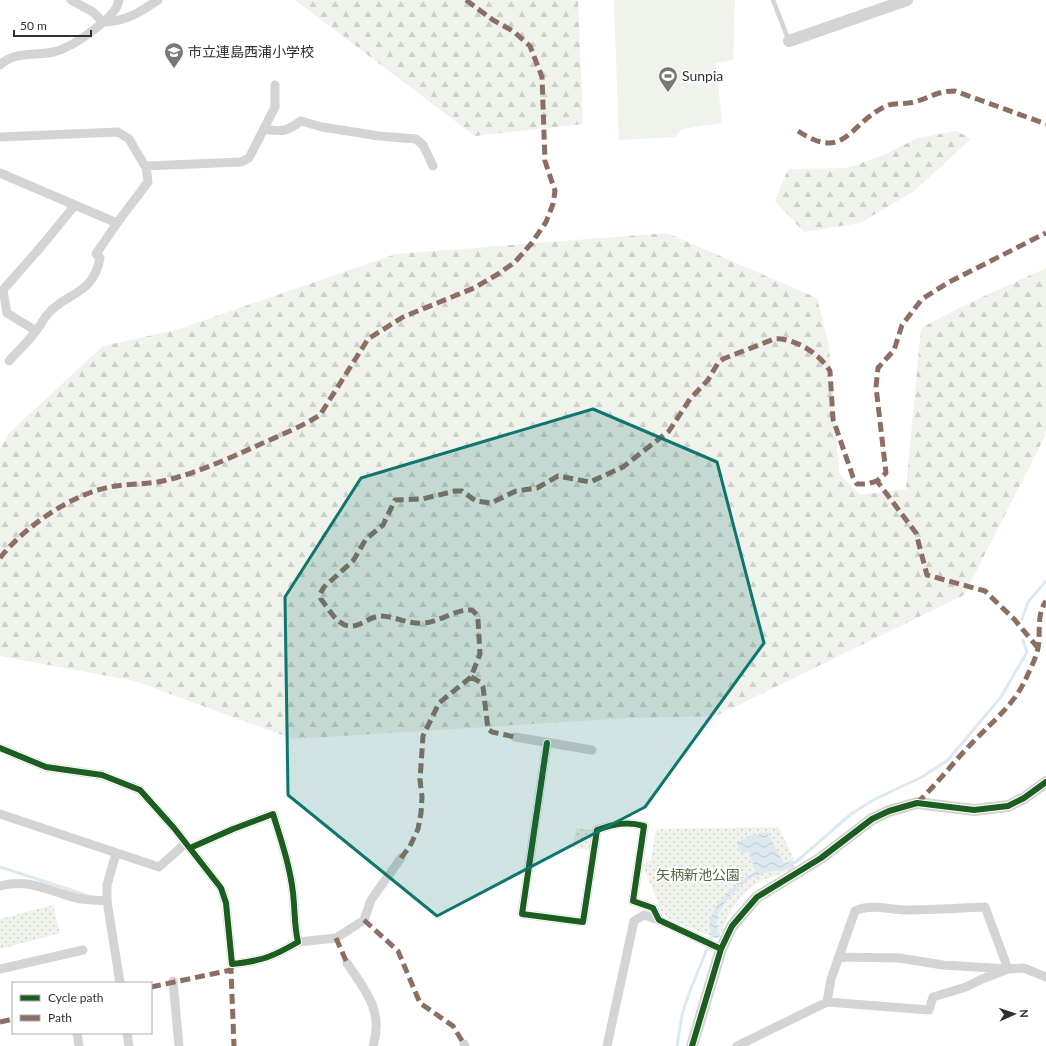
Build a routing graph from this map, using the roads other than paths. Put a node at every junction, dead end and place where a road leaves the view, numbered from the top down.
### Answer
1 (71, 0) edge
2 (119, 0) edge
3 (158, 0) edge
4 (773, 0) edge
5 (906, 0) edge
6 (103, 22) junction
7 (789, 41) joint
8 (0, 65) edge
9 (275, 85) dead end
10 (264, 129) junction
11 (0, 137) edge
12 (146, 166) junction
13 (433, 166) dead end
14 (0, 173) edge
15 (75, 205) junction
16 (117, 223) junction
17 (4, 316) edge
18 (36, 331) junction
19 (9, 361) dead end
20 (515, 737) dead end
21 (547, 743) junction
22 (0, 748) edge
23 (592, 750) dead end
24 (1046, 782) edge
25 (0, 814) edge
26 (188, 846) junction
27 (116, 853) junction
28 (401, 858) dead end
29 (0, 886) edge
30 (107, 901) junction
31 (659, 920) junction
32 (298, 942) junction
33 (714, 945) junction
34 (83, 950) dead end
35 (839, 957) junction
36 (347, 963) dead end
37 (0, 969) edge
38 (1008, 969) junction
39 (1046, 977) edge
40 (173, 981) dead end
41 (120, 982) edge
42 (827, 1002) junction
43 (78, 1034) edge
44 (127, 1034) edge
45 (79, 1046) edge
46 (129, 1046) edge
47 (179, 1046) edge
48 (373, 1046) edge
49 (607, 1046) edge
50 (692, 1046) edge
51 (737, 1046) edge

1 - 6 street
2 - 6 street
3 - 6 street
4 - 7 lane
5 - 7 street
6 - 8 street
9 - 10 street
10 - 12 street
10 - 13 street
11 - 12 street
12 - 16 street
14 - 15 street
15 - 16 street
15 - 17 street
16 - 18 street
17 - 18 street
18 - 19 street
20 - 21 street
21 - 23 street
21 - 31 street
22 - 26 street
24 - 33 street
25 - 27 street
26 - 27 street
26 - 32 street
26 - 32 street
27 - 30 street
28 - 32 street
29 - 30 street
30 - 41 street
31 - 33 street
31 - 49 street
33 - 50 street
34 - 37 street
35 - 38 street
35 - 38 street
35 - 42 street
36 - 48 street
38 - 39 street
38 - 42 street
40 - 47 street
42 - 51 street
43 - 45 street
44 - 46 street

